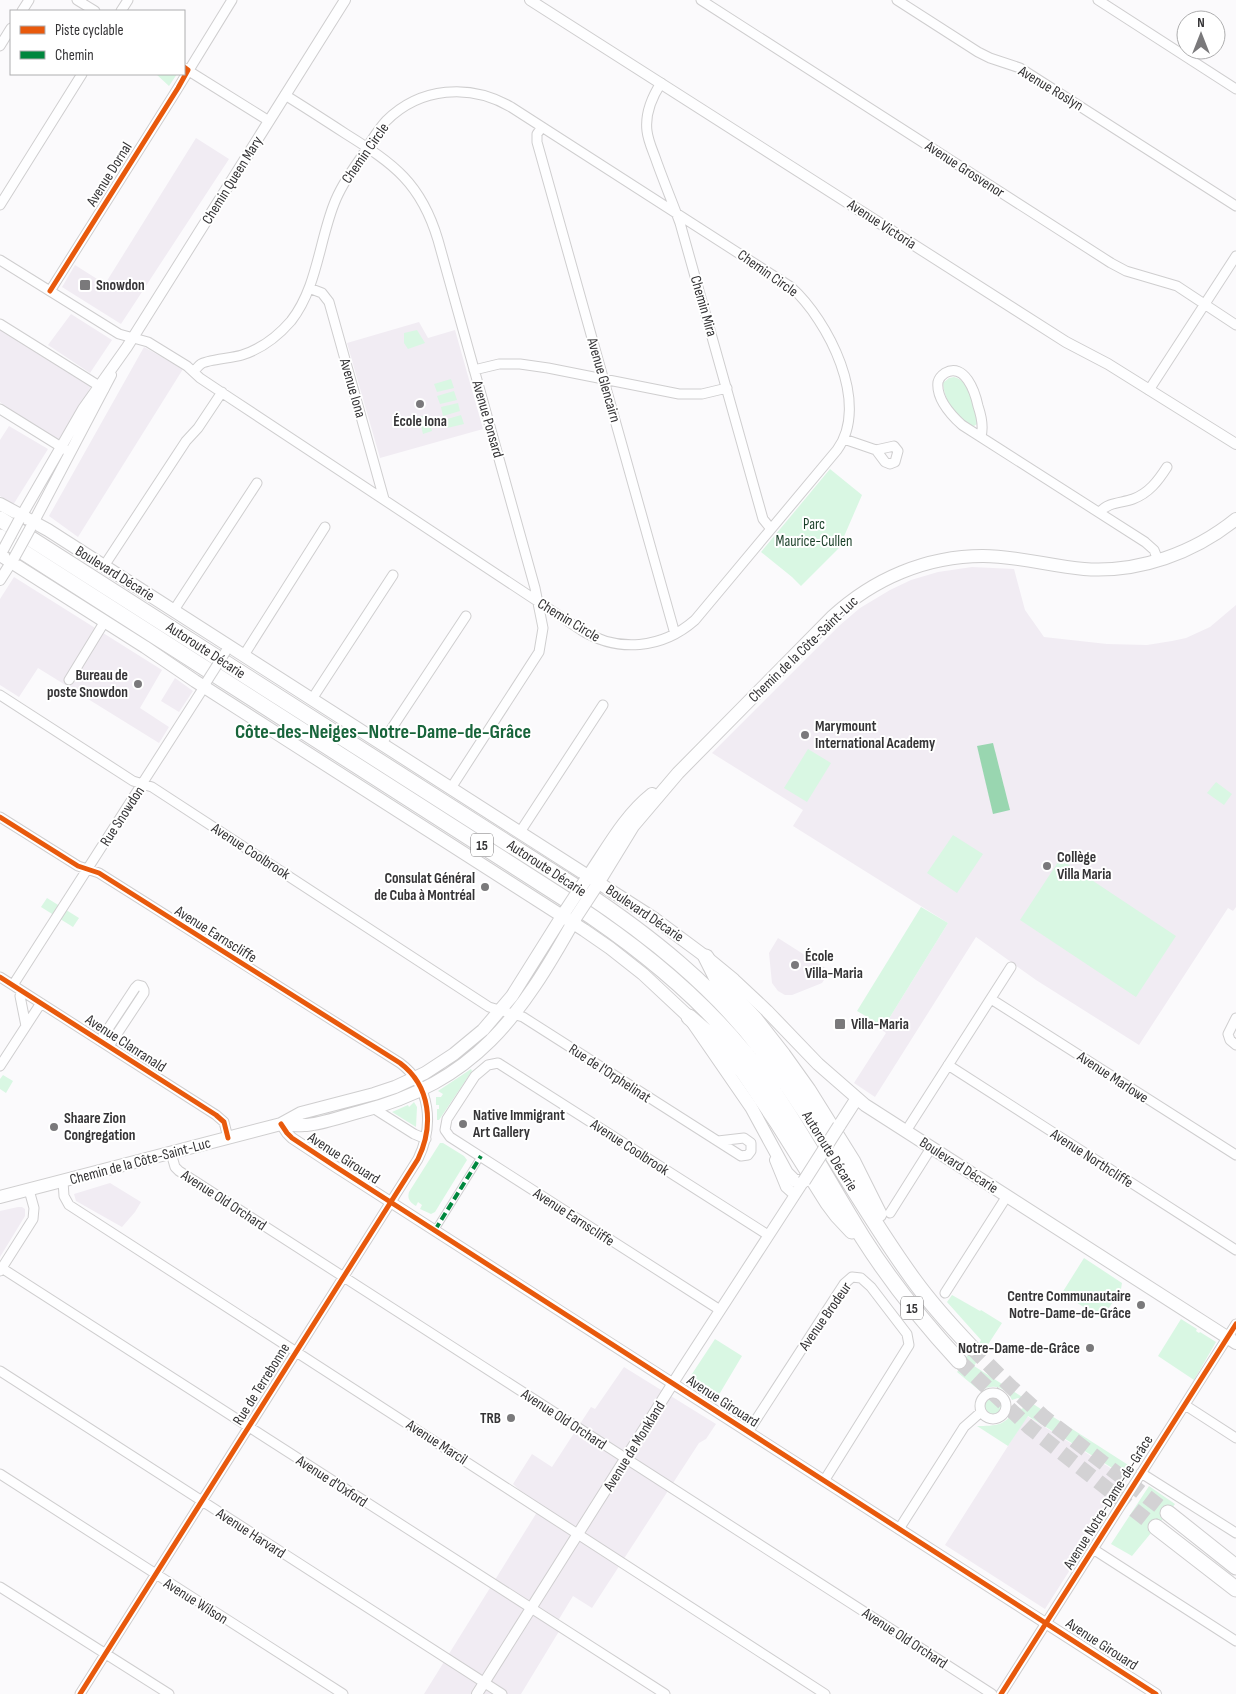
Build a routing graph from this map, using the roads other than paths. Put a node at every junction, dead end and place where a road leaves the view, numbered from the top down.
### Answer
1 (77, 0) edge
2 (232, 0) edge
3 (345, 0) edge
4 (530, 0) edge
5 (701, 0) edge
6 (897, 0) edge
7 (1098, 0) edge
8 (93, 10) edge
9 (10, 30) edge
10 (0, 46) edge
11 (186, 69) edge
12 (81, 75) edge
13 (182, 75) edge
14 (661, 84) junction
15 (1236, 89) edge
16 (285, 96) junction
17 (269, 121) junction
18 (542, 127) junction
19 (367, 147) junction
20 (0, 205) edge
21 (1236, 206) edge
22 (676, 212) junction
23 (1236, 256) edge
24 (0, 260) edge
25 (309, 288) junction
26 (50, 291) junction
27 (1204, 304) junction
28 (0, 324) edge
29 (1236, 325) edge
30 (132, 338) junction
31 (474, 370) junction
32 (194, 372) junction
33 (603, 379) junction
34 (101, 388) junction
35 (727, 388) junction
36 (1149, 390) junction
37 (222, 392) junction
38 (0, 409) edge
39 (981, 436) junction
40 (844, 439) junction
41 (1236, 444) edge
42 (61, 447) junction
43 (876, 450) dead end
44 (70, 453) junction
45 (1168, 467) dead end
46 (257, 483) dead end
47 (384, 500) junction
48 (0, 504) edge
49 (1100, 512) junction
50 (20, 518) junction
51 (0, 519) edge
52 (1236, 519) edge
53 (33, 525) junction
54 (325, 527) dead end
55 (771, 529) junction
56 (1, 551) edge
57 (13, 560) junction
58 (1158, 560) junction
59 (104, 566) junction
60 (393, 575) dead end
61 (0, 580) edge
62 (538, 601) junction
63 (174, 610) junction
64 (466, 616) dead end
65 (105, 621) junction
66 (675, 634) junction
67 (228, 648) junction
68 (244, 655) junction
69 (69, 680) dead end
70 (206, 684) junction
71 (0, 695) edge
72 (312, 699) junction
73 (603, 705) dead end
74 (382, 743) junction
75 (143, 784) junction
76 (451, 788) junction
77 (0, 817) edge
78 (520, 832) junction
79 (87, 869) junction
80 (592, 882) junction
81 (569, 917) junction
82 (706, 957) junction
83 (1011, 967) dead end
84 (0, 977) edge
85 (12, 985) junction
86 (22, 991) junction
87 (991, 998) junction
88 (41, 1003) junction
89 (500, 1011) junction
90 (514, 1014) junction
91 (689, 1017) junction
92 (1236, 1018) edge
93 (26, 1026) junction
94 (100, 1040) junction
95 (1236, 1045) edge
96 (108, 1046) junction
97 (491, 1063) joint
98 (948, 1065) junction
99 (0, 1066) edge
100 (415, 1078) junction
101 (422, 1090) junction
102 (857, 1098) junction
103 (373, 1108) junction
104 (281, 1124) junction
105 (906, 1131) junction
106 (766, 1136) junction
107 (228, 1138) junction
108 (426, 1138) junction
109 (718, 1141) dead end
110 (931, 1148) junction
111 (171, 1153) junction
112 (1236, 1155) edge
113 (482, 1156) junction
114 (63, 1181) junction
115 (804, 1181) junction
116 (29, 1190) junction
117 (795, 1194) junction
118 (1007, 1196) junction
119 (0, 1197) edge
120 (390, 1202) junction
121 (890, 1213) dead end
122 (434, 1230) junction
123 (768, 1235) junction
124 (1236, 1250) edge
125 (872, 1251) junction
126 (1, 1269) edge
127 (343, 1277) junction
128 (914, 1280) junction
129 (945, 1293) dead end
130 (720, 1310) junction
131 (1236, 1324) edge
132 (1232, 1340) edge
133 (972, 1348) tunnel mouth
134 (296, 1352) junction
135 (959, 1361) tunnel mouth
136 (0, 1371) edge
137 (673, 1384) junction
138 (1185, 1405) junction
139 (981, 1412) dead end
140 (248, 1427) junction
141 (748, 1432) junction
142 (1236, 1438) edge
143 (626, 1458) junction
144 (1141, 1473) junction
145 (0, 1474) edge
146 (824, 1481) junction
147 (201, 1501) junction
148 (1168, 1513) tunnel mouth
149 (1156, 1527) tunnel mouth
150 (899, 1529) junction
151 (1236, 1533) edge
152 (578, 1534) junction
153 (1093, 1549) junction
154 (1236, 1567) edge
155 (154, 1574) junction
156 (0, 1587) edge
157 (1236, 1589) edge
158 (531, 1608) junction
159 (1047, 1624) junction
160 (1236, 1641) edge
161 (105, 1653) junction
162 (484, 1683) junction
163 (80, 1694) edge
164 (169, 1694) edge
165 (343, 1694) edge
166 (477, 1694) edge
167 (502, 1694) edge
168 (665, 1694) edge
169 (825, 1694) edge
170 (992, 1694) edge
171 (1001, 1694) edge
172 (1156, 1694) edge

1 - 8 street
2 - 11 street, Avenue Dornal
3 - 16 street, Chemin Queen Mary
4 - 14 street, Avenue Victoria
5 - 27 street, Avenue Grosvenor
6 - 21 street, Avenue Roslyn
7 - 15 street
9 - 10 street
11 - 17 street
12 - 20 street
13 - 26 street, Avenue Dornal
14 - 22 street, Chemin Mira
14 - 36 street, Avenue Victoria
16 - 17 street, Chemin Queen Mary
16 - 19 street, Avenue Ponsard
17 - 30 street, Chemin Queen Mary
18 - 19 street, Chemin Circle
18 - 22 street, Chemin Circle
18 - 33 street, Avenue Glencairn
19 - 25 street, Chemin Circle
19 - 31 street, Avenue Ponsard
22 - 35 street, Chemin Mira
22 - 40 street, Chemin Circle
23 - 27 street
24 - 26 street, Chemin Circle
25 - 32 street, Chemin Circle
25 - 47 street, Avenue Iona
26 - 30 street, Chemin Circle
27 - 29 street, Avenue Grosvenor
27 - 36 street
28 - 34 street
30 - 32 street, Chemin Circle
30 - 34 street, Chemin Queen Mary
31 - 33 street
31 - 62 street, Avenue Ponsard
32 - 37 street, Chemin Circle
33 - 35 street
33 - 66 street, Avenue Glencairn
34 - 42 street, Chemin Queen Mary
34 - 44 street, Chemin Queen Mary
35 - 55 street, Chemin Mira
36 - 41 street, Avenue Victoria
37 - 47 street, Chemin Circle
37 - 59 street
38 - 42 street
39 - 39 street
39 - 49 street
40 - 43 street
40 - 55 street, Chemin Circle
42 - 44 street
42 - 50 street, Chemin Queen Mary
44 - 53 street, Chemin Queen Mary
45 - 49 street
46 - 63 street
47 - 62 street, Chemin Circle
48 - 50 main road, Boulevard Décarie
49 - 58 street
50 - 53 main road, Boulevard Décarie
50 - 56 street, Chemin Queen Mary, bridge
51 - 128 highway, Autoroute Décarie / 15
52 - 58 main road, Chemin de la Côte-Saint-Luc
53 - 57 street, Chemin Queen Mary, bridge
53 - 59 main road, Boulevard Décarie
54 - 68 street
55 - 66 street, Chemin Circle
56 - 57 main road
56 - 125 highway, Autoroute Décarie / 15
57 - 61 street, Chemin Queen Mary
57 - 65 main road
58 - 80 main road, Chemin de la Côte-Saint-Luc
59 - 63 main road, Boulevard Décarie
60 - 72 street
62 - 66 street, Chemin Circle
62 - 76 street, Avenue Ponsard
63 - 67 main road, Boulevard Décarie
64 - 74 street
65 - 69 street
65 - 70 main road
67 - 68 main road, Boulevard Décarie
67 - 70 street, Rue Snowdon, bridge
68 - 72 main road, Boulevard Décarie
70 - 75 street, Rue Snowdon
70 - 81 main road
71 - 75 street, Avenue Coolbrook
72 - 74 main road, Boulevard Décarie
73 - 78 street
74 - 76 main road, Boulevard Décarie
75 - 79 street, Rue Snowdon
75 - 89 street, Avenue Coolbrook
76 - 78 main road, Boulevard Décarie
77 - 79 street, Avenue Earnscliffe
78 - 80 main road, Boulevard Décarie
79 - 85 street, Rue Snowdon
79 - 100 street, Avenue Earnscliffe
80 - 81 main road, Chemin de la Côte-Saint-Luc, bridge
80 - 82 main road, Boulevard Décarie
81 - 89 main road, Chemin de la Côte-Saint-Luc
81 - 90 main road, Chemin de la Côte-Saint-Luc
81 - 91 main road
82 - 102 main road, Boulevard Décarie
82 - 128 highway
83 - 87 street
84 - 85 street, Avenue Clanranald
85 - 86 street, Avenue Clanranald
86 - 88 street, Avenue Clanranald
86 - 93 street
87 - 98 street
87 - 112 street, Avenue Marlowe
88 - 93 street
88 - 94 street, Avenue Clanranald
89 - 90 street, Rue de l'Orphelinat
89 - 100 main road, Chemin de la Côte-Saint-Luc
90 - 101 main road, Chemin de la Côte-Saint-Luc
90 - 109 street, Rue de l'Orphelinat
91 - 106 main road
91 - 125 highway
92 - 95 street
93 - 99 street
94 - 96 street, Avenue Clanranald
94 - 96 street
96 - 107 street, Avenue Clanranald
97 - 113 street, Avenue Earnscliffe
97 - 123 street, Avenue Coolbrook
98 - 105 street
98 - 124 street, Avenue Northcliffe
100 - 101 street, Rue de Terrebonne
100 - 104 main road, Chemin de la Côte-Saint-Luc
101 - 103 main road, Chemin de la Côte-Saint-Luc
101 - 108 street, Rue de Terrebonne
102 - 105 main road, Boulevard Décarie
102 - 115 main road, Avenue de Monkland, bridge
103 - 104 main road, Chemin de la Côte-Saint-Luc
103 - 108 street
104 - 107 main road, Chemin de la Côte-Saint-Luc
104 - 120 street, Avenue Girouard
105 - 110 main road, Boulevard Décarie
106 - 115 main road
106 - 117 street
107 - 111 main road, Chemin de la Côte-Saint-Luc
108 - 120 street, Rue de Terrebonne
110 - 118 main road, Boulevard Décarie
110 - 121 street
111 - 114 main road, Chemin de la Côte-Saint-Luc
111 - 127 street, Avenue Old Orchard
113 - 122 street
113 - 130 street, Avenue Earnscliffe
114 - 116 main road, Chemin de la Côte-Saint-Luc
114 - 134 street, Avenue Marcil
115 - 117 street, Avenue de Monkland
116 - 119 main road, Chemin de la Côte-Saint-Luc
116 - 126 street
117 - 123 street, Avenue de Monkland
118 - 129 street
118 - 132 main road, Boulevard Décarie
120 - 122 street, Avenue Girouard
120 - 127 street, Rue de Terrebonne
122 - 137 street, Avenue Girouard
123 - 130 street, Avenue de Monkland
125 - 135 highway, Autoroute Décarie / 15
126 - 140 street, Avenue d'Oxford
127 - 134 street, Rue de Terrebonne
127 - 143 street, Avenue Old Orchard
128 - 133 highway, Autoroute Décarie / 15
130 - 137 street, Avenue de Monkland
131 - 132 street, Avenue Notre-Dame-de-Grâce
132 - 138 street, Avenue Notre-Dame-de-Grâce
134 - 140 street, Rue de Terrebonne
134 - 152 street, Avenue Marcil
136 - 147 street, Avenue Harvard
137 - 141 street, Avenue Girouard
137 - 143 street, Avenue de Monkland
138 - 142 street
138 - 144 street, Avenue Notre-Dame-de-Grâce
139 - 150 street
140 - 147 street, Rue de Terrebonne
140 - 158 street, Avenue d'Oxford
141 - 146 street, Avenue Girouard
141 - 146 street, Avenue Brodeur
143 - 152 street, Avenue de Monkland
143 - 170 street, Avenue Old Orchard
144 - 151 street
144 - 153 street, Avenue Notre-Dame-de-Grâce
145 - 155 street, Avenue Wilson
146 - 150 street, Avenue Girouard
147 - 155 street, Rue de Terrebonne
147 - 162 street, Avenue Harvard
148 - 154 highway
149 - 157 highway
150 - 159 street, Avenue Girouard
152 - 158 street, Avenue de Monkland
152 - 169 street, Avenue Marcil
153 - 159 street, Avenue Notre-Dame-de-Grâce
153 - 160 street
155 - 161 street, Rue de Terrebonne
155 - 165 street, Avenue Wilson
156 - 161 street
158 - 162 street, Avenue de Monkland
158 - 168 street, Avenue d'Oxford
159 - 171 street, Avenue Notre-Dame-de-Grâce
159 - 172 street, Avenue Girouard
161 - 163 street, Rue de Terrebonne
161 - 164 street
162 - 166 street, Avenue de Monkland
162 - 167 street, Avenue Harvard

